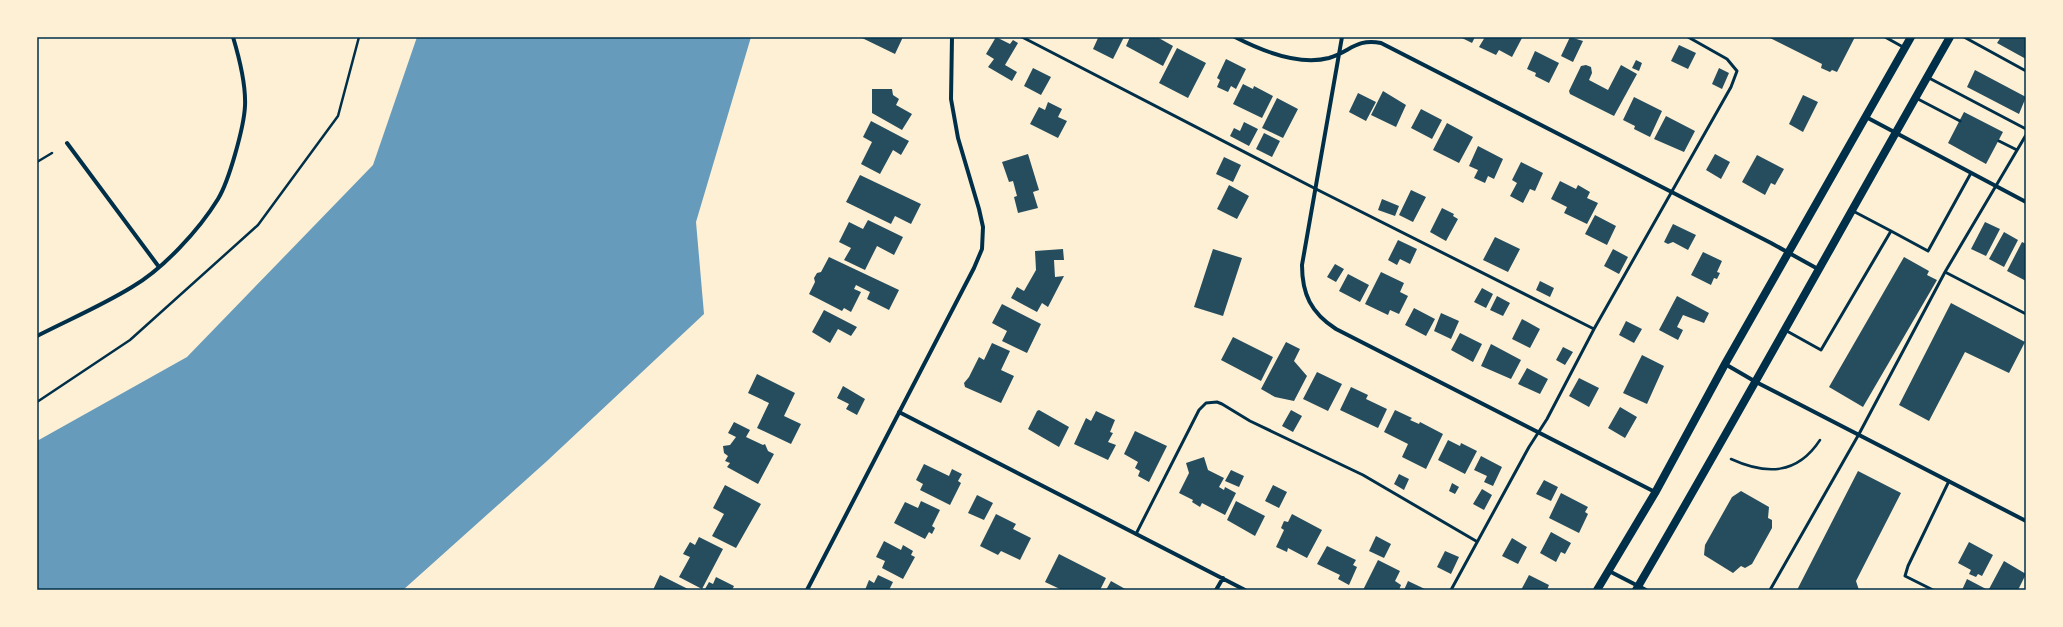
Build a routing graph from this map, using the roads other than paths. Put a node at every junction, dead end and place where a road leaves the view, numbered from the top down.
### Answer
1 (234, 37) edge
2 (952, 37) edge
3 (1022, 37) edge
4 (1235, 37) edge
5 (1342, 37) edge
6 (1688, 37) edge
7 (1699, 37) edge
8 (1885, 37) edge
9 (1911, 37) edge
10 (1950, 37) edge
11 (1964, 37) edge
12 (1696, 42) junction
13 (1905, 48) junction
14 (1339, 54) junction
15 (2026, 71) edge
16 (1927, 77) junction
17 (1916, 98) junction
18 (1866, 117) junction
19 (1960, 121) dead end
20 (2026, 129) edge
21 (1896, 133) junction
22 (2026, 135) edge
23 (1999, 141) dead end
24 (67, 143) dead end
25 (2018, 150) junction
26 (1971, 174) junction
27 (1996, 187) junction
28 (1316, 189) junction
29 (1672, 192) junction
30 (2026, 202) edge
31 (1852, 210) junction
32 (1891, 231) junction
33 (1789, 253) junction
34 (159, 267) junction
35 (1818, 269) junction
36 (1946, 272) junction
37 (2026, 314) edge
38 (1594, 328) junction
39 (1785, 330) junction
40 (37, 336) edge
41 (1725, 364) junction
42 (1756, 382) junction
43 (899, 412) junction
44 (1538, 433) junction
45 (1859, 434) junction
46 (1949, 481) junction
47 (1655, 492) junction
48 (2026, 521) edge
49 (1136, 534) junction
50 (1476, 541) junction
51 (1608, 571) junction
52 (1223, 578) junction
53 (1640, 589) edge
54 (807, 590) edge
55 (1216, 590) edge
56 (1245, 590) edge
57 (1451, 590) edge
58 (1597, 590) edge
59 (1770, 590) edge
60 (1933, 590) edge

1 - 34 street
2 - 43 street
3 - 28 lane
4 - 14 street
5 - 14 street
6 - 12 lane
7 - 12 lane
8 - 13 lane
9 - 13 main road
10 - 16 main road
11 - 15 lane
12 - 29 lane
13 - 18 main road
14 - 28 street
14 - 29 street
16 - 17 main road
16 - 20 lane
17 - 19 lane
17 - 21 main road
18 - 21 street
18 - 33 main road
21 - 26 street
21 - 31 main road
22 - 25 lane
23 - 25 lane
24 - 34 street
25 - 27 lane
26 - 27 street
26 - 32 lane
27 - 30 street
27 - 36 lane
28 - 38 lane
28 - 44 street
29 - 33 street
29 - 38 lane
31 - 32 lane
31 - 35 main road
32 - 39 lane
33 - 35 street
33 - 41 main road
34 - 40 street
35 - 39 main road
36 - 37 lane
36 - 45 lane
38 - 44 lane
39 - 42 main road
41 - 42 street
41 - 47 main road
42 - 45 street
42 - 53 main road
43 - 49 street
43 - 54 street
44 - 47 street
44 - 50 lane
45 - 46 street
45 - 59 lane
46 - 48 street
46 - 60 lane
47 - 51 main road
49 - 50 lane
49 - 52 street
50 - 57 lane
51 - 53 street
51 - 58 main road
52 - 55 street
52 - 56 street

